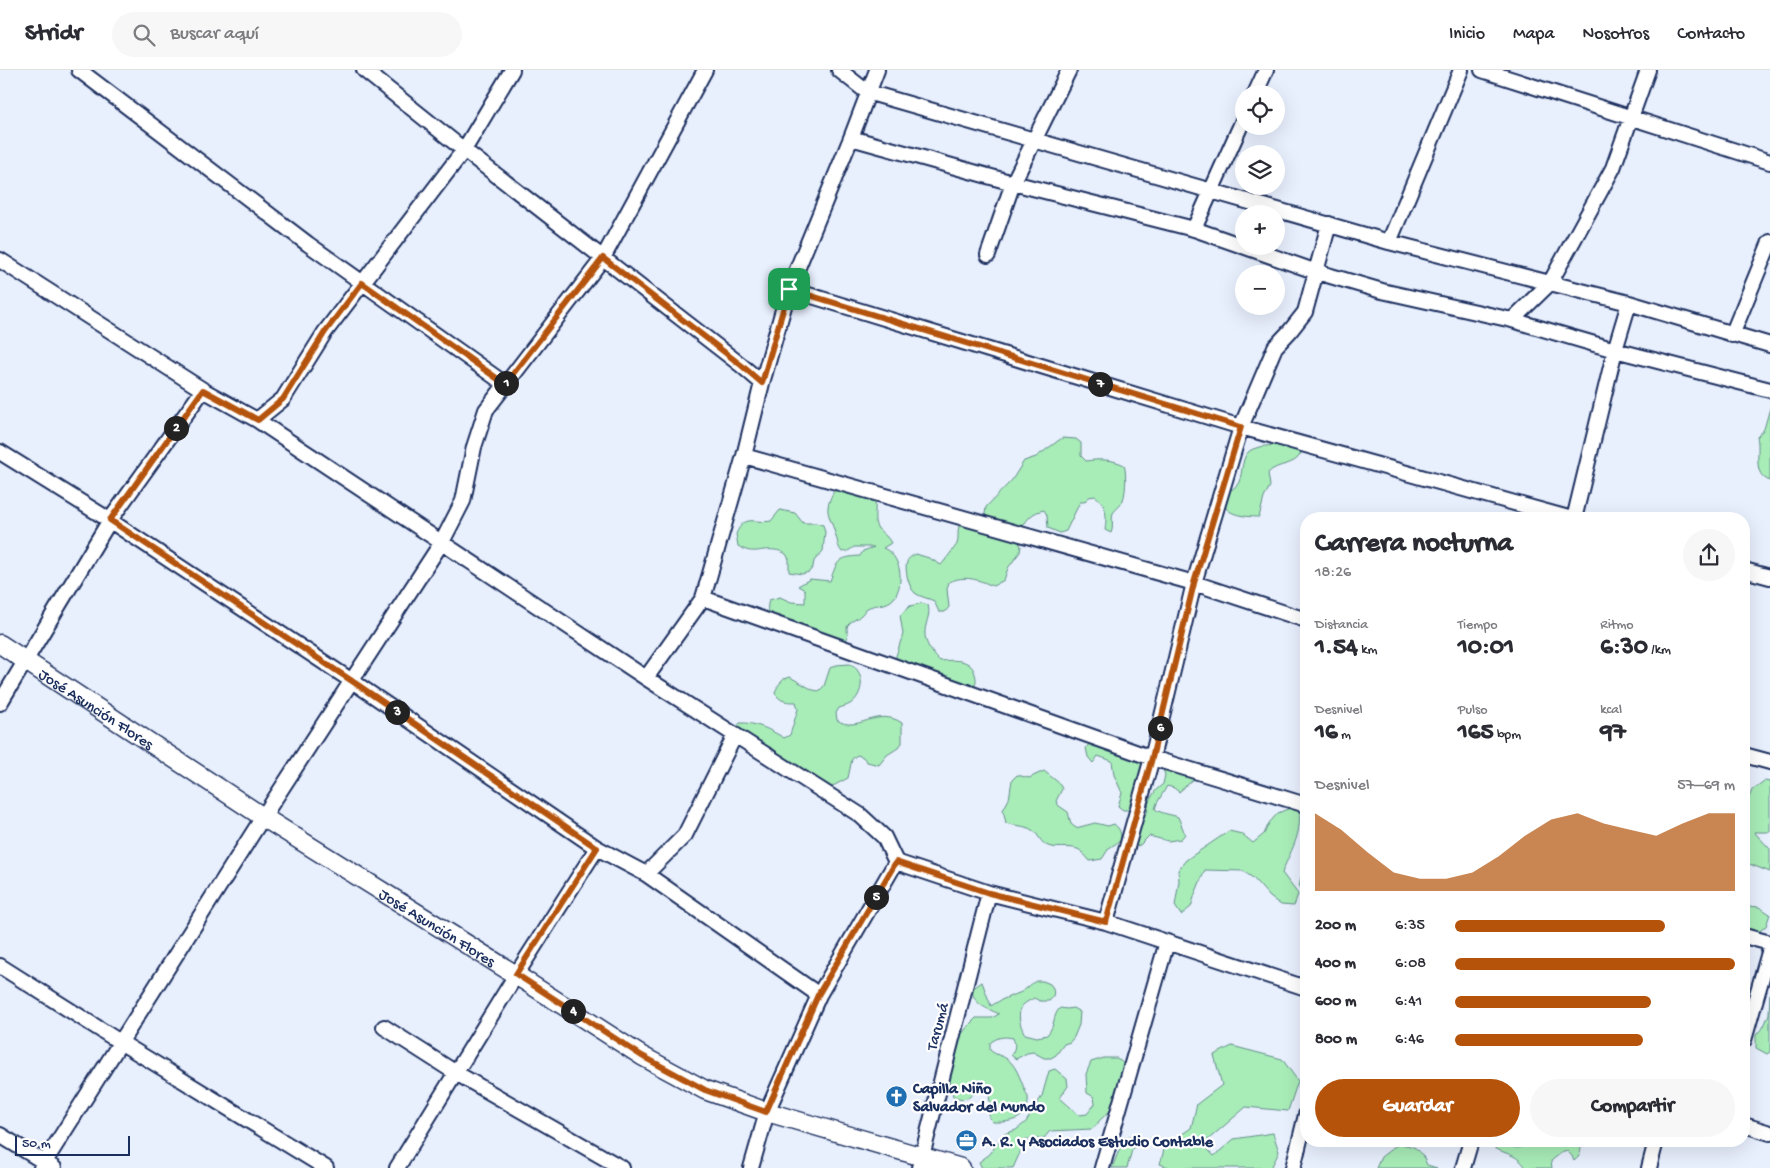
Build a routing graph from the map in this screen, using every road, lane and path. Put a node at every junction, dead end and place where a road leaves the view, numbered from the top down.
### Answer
1 (79, 70) edge
2 (364, 70) edge
3 (512, 70) edge
4 (704, 70) edge
5 (839, 70) edge
6 (877, 70) edge
7 (1069, 70) edge
8 (1266, 70) edge
9 (1462, 70) edge
10 (1482, 70) edge
11 (1648, 70) edge
12 (1259, 85) edge
13 (867, 92) junction
14 (1631, 119) junction
15 (1236, 135) edge
16 (851, 138) junction
17 (1035, 140) junction
18 (464, 150) junction
19 (1770, 162) edge
20 (1013, 183) junction
21 (1210, 190) junction
22 (1329, 224) junction
23 (1194, 230) junction
24 (1389, 242) junction
25 (1770, 242) edge
26 (988, 255) dead end
27 (603, 258) junction
28 (0, 260) edge
29 (1317, 272) junction
30 (362, 283) junction
31 (1550, 283) junction
32 (789, 289) junction
33 (1628, 303) junction
34 (1512, 320) junction
35 (1732, 335) junction
36 (1770, 345) edge
37 (1615, 350) junction
38 (762, 383) junction
39 (505, 384) junction
40 (203, 390) junction
41 (1770, 390) edge
42 (258, 420) junction
43 (1241, 427) junction
44 (0, 452) edge
45 (744, 456) junction
46 (1548, 512) edge
47 (1575, 512) edge
48 (110, 520) junction
49 (442, 542) junction
50 (1750, 572) edge
51 (1770, 578) edge
52 (1194, 583) junction
53 (703, 598) junction
54 (1300, 618) edge
55 (0, 644) edge
56 (26, 661) junction
57 (646, 678) junction
58 (352, 681) junction
59 (0, 703) edge
60 (735, 735) junction
61 (1750, 757) edge
62 (1152, 758) junction
63 (1770, 762) edge
64 (1300, 803) edge
65 (263, 817) junction
66 (597, 848) junction
67 (896, 862) junction
68 (646, 874) junction
69 (989, 893) junction
70 (1106, 922) junction
71 (1750, 938) edge
72 (1167, 942) junction
73 (1770, 943) edge
74 (1770, 949) edge
75 (0, 966) edge
76 (516, 974) junction
77 (1300, 986) edge
78 (818, 995) junction
79 (1750, 1019) edge
80 (384, 1028) dead end
81 (120, 1042) junction
82 (456, 1073) junction
83 (766, 1112) junction
84 (1750, 1126) edge
85 (1770, 1133) edge
86 (0, 1135) edge
87 (1300, 1139) edge
88 (1469, 1147) edge
89 (1654, 1147) edge
90 (920, 1162) edge
91 (46, 1166) edge
92 (326, 1168) edge
93 (397, 1168) edge
94 (622, 1168) edge
95 (751, 1168) edge
96 (961, 1168) edge
97 (1102, 1168) edge
98 (1293, 1168) edge
99 (1462, 1168) edge
100 (1649, 1168) edge

1 - 30 street
2 - 18 street
3 - 18 street
4 - 27 street
5 - 13 street
6 - 13 street
7 - 17 street
8 - 12 street
9 - 24 street
10 - 14 street
11 - 14 street
13 - 16 street
13 - 17 street
14 - 19 street
14 - 31 street
15 - 21 street
16 - 20 street
16 - 32 street
17 - 20 street
17 - 21 street
18 - 27 street
18 - 30 street
20 - 23 street
20 - 26 street
21 - 22 street
21 - 23 street
22 - 24 street
22 - 29 street
23 - 29 street
24 - 31 street
25 - 35 street
27 - 38 street
27 - 39 street
28 - 40 street
29 - 34 street
29 - 43 street
30 - 39 street
30 - 42 street
31 - 33 street
31 - 34 street
32 - 38 street
32 - 43 street
33 - 35 street
33 - 37 street
34 - 37 street
35 - 36 street
37 - 41 street
37 - 47 street
38 - 45 street
39 - 49 street
40 - 42 street
40 - 48 street
42 - 49 street
43 - 46 street
43 - 52 street
44 - 48 street
45 - 52 street
45 - 53 street
48 - 56 street
48 - 58 street
49 - 57 street
49 - 58 street
50 - 51 street
52 - 54 street
52 - 62 street
53 - 57 street
53 - 62 street
55 - 56 street, José Asunción Flores
56 - 59 street
56 - 65 street, José Asunción Flores
57 - 60 street
58 - 65 street
58 - 66 street
60 - 67 street
60 - 68 street
61 - 63 street
62 - 64 street
62 - 70 street
65 - 76 street, José Asunción Flores
65 - 81 street
66 - 68 street
66 - 76 street
67 - 69 street
67 - 78 street
68 - 78 street
69 - 70 street
69 - 90 street, Tarumá
70 - 72 street
71 - 73 street
72 - 77 street
72 - 97 street
74 - 79 street
75 - 81 street
76 - 82 street
76 - 83 street, José Asunción Flores
78 - 83 street
80 - 82 street
81 - 91 street
81 - 92 street
82 - 93 street
82 - 94 street
83 - 90 street, José Asunción Flores
83 - 95 street
84 - 85 street
86 - 91 street
87 - 98 street
88 - 99 street
89 - 100 street
90 - 96 street, José Asunción Flores

